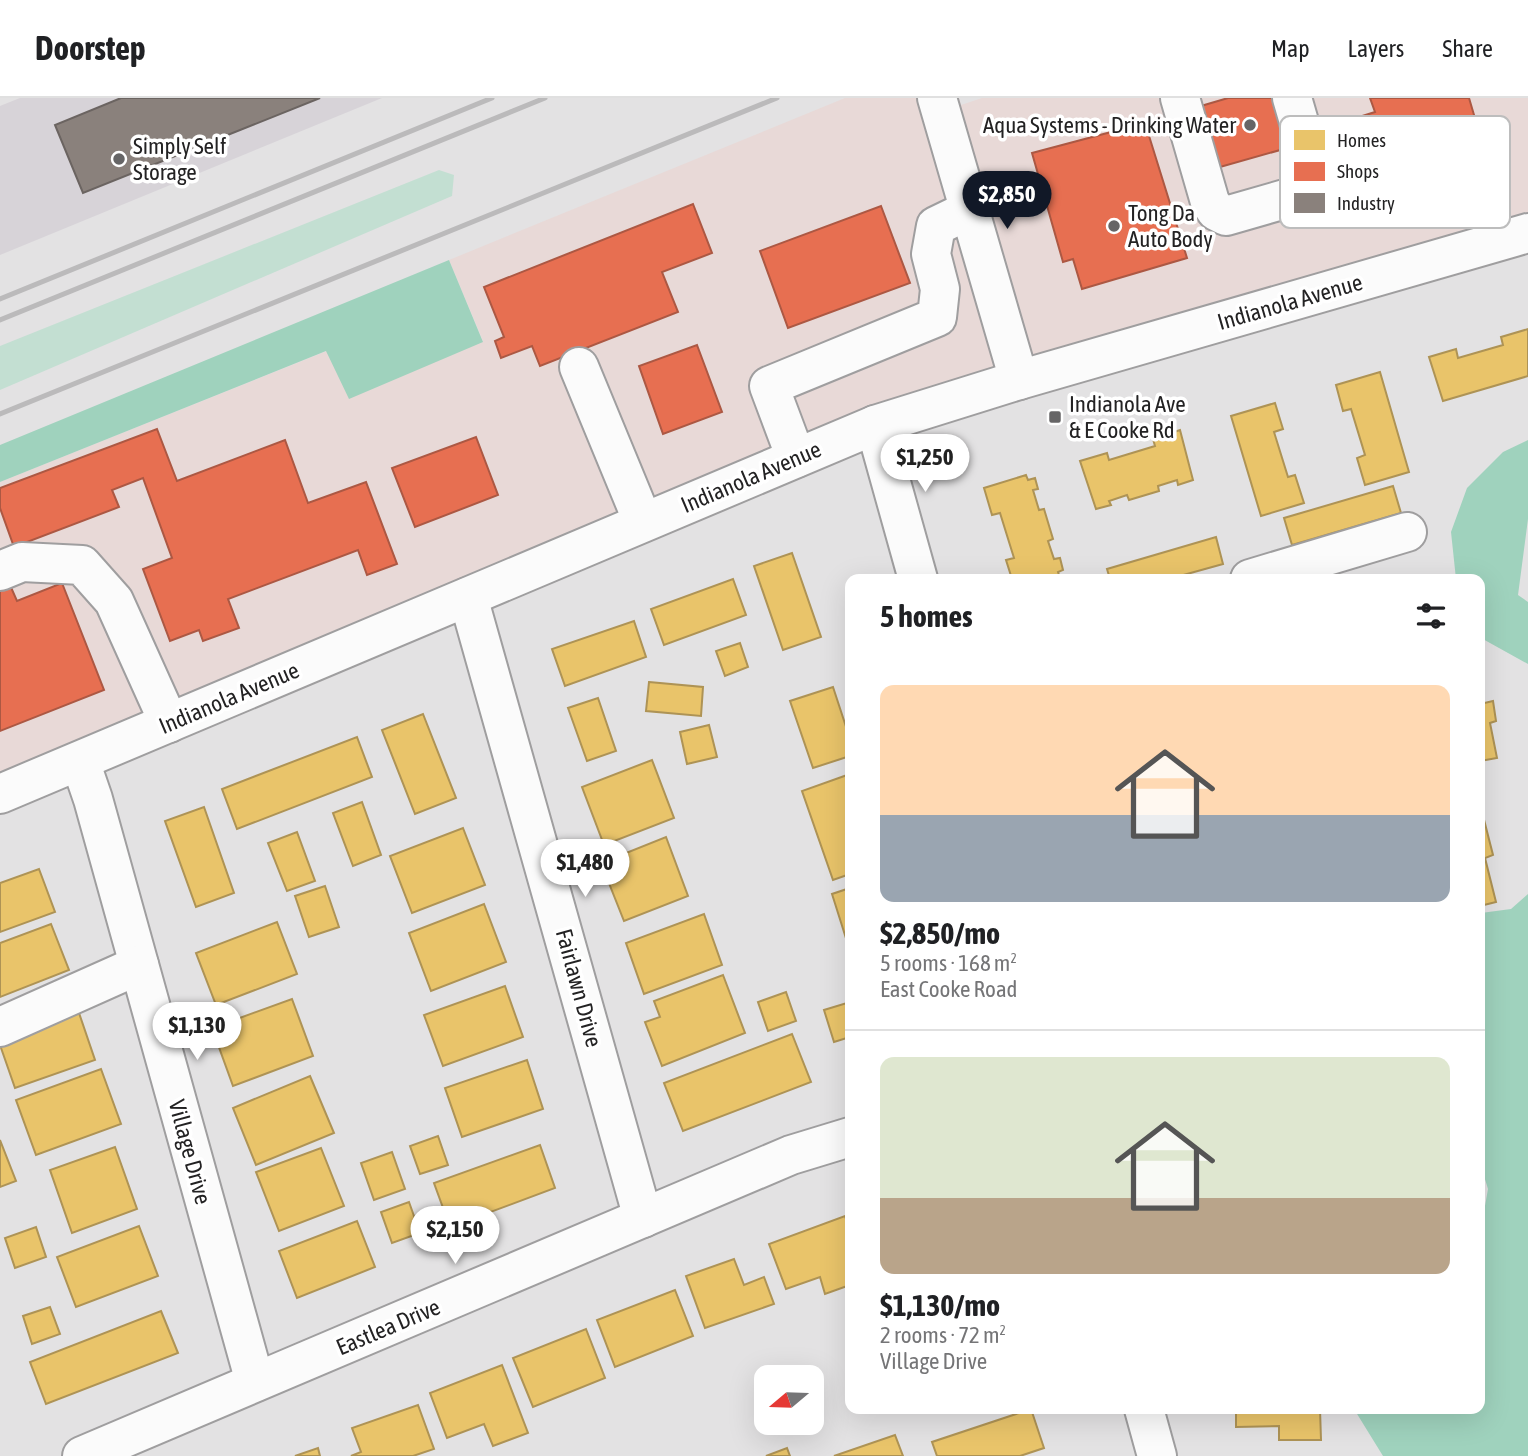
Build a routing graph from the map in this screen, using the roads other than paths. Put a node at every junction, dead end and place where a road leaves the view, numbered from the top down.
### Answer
1 (937, 98) edge
2 (1180, 98) edge
3 (1292, 98) edge
4 (1297, 116) edge
5 (1280, 200) edge
6 (969, 210) junction
7 (1528, 233) edge
8 (989, 275) junction
9 (940, 289) junction
10 (579, 367) dead end
11 (1019, 380) junction
12 (876, 425) junction
13 (796, 458) junction
14 (643, 522) junction
15 (1407, 532) dead end
16 (0, 571) edge
17 (917, 574) edge
18 (1267, 574) edge
19 (468, 597) junction
20 (169, 723) junction
21 (80, 761) junction
22 (0, 794) edge
23 (139, 965) junction
24 (0, 1027) edge
25 (845, 1139) edge
26 (643, 1218) junction
27 (256, 1382) junction
28 (1145, 1414) edge
29 (82, 1456) edge
30 (1157, 1456) edge

1 - 6 street
2 - 5 street
3 - 4 street
6 - 8 street
6 - 9 street
7 - 11 street, Indianola Avenue
8 - 9 street
8 - 11 street
9 - 13 street
10 - 14 street
11 - 12 street, Indianola Avenue
12 - 13 street, Indianola Avenue
12 - 17 street
13 - 14 street, Indianola Avenue
14 - 19 street, Indianola Avenue
15 - 18 street
16 - 20 street
19 - 20 street, Indianola Avenue
19 - 26 street, Fairlawn Drive
20 - 21 street, Indianola Avenue
21 - 22 street, Indianola Avenue
21 - 23 street, Village Drive
23 - 24 street
23 - 27 street, Village Drive
25 - 26 street, Eastlea Drive
26 - 27 street, Eastlea Drive
27 - 29 street, Eastlea Drive
28 - 30 street

